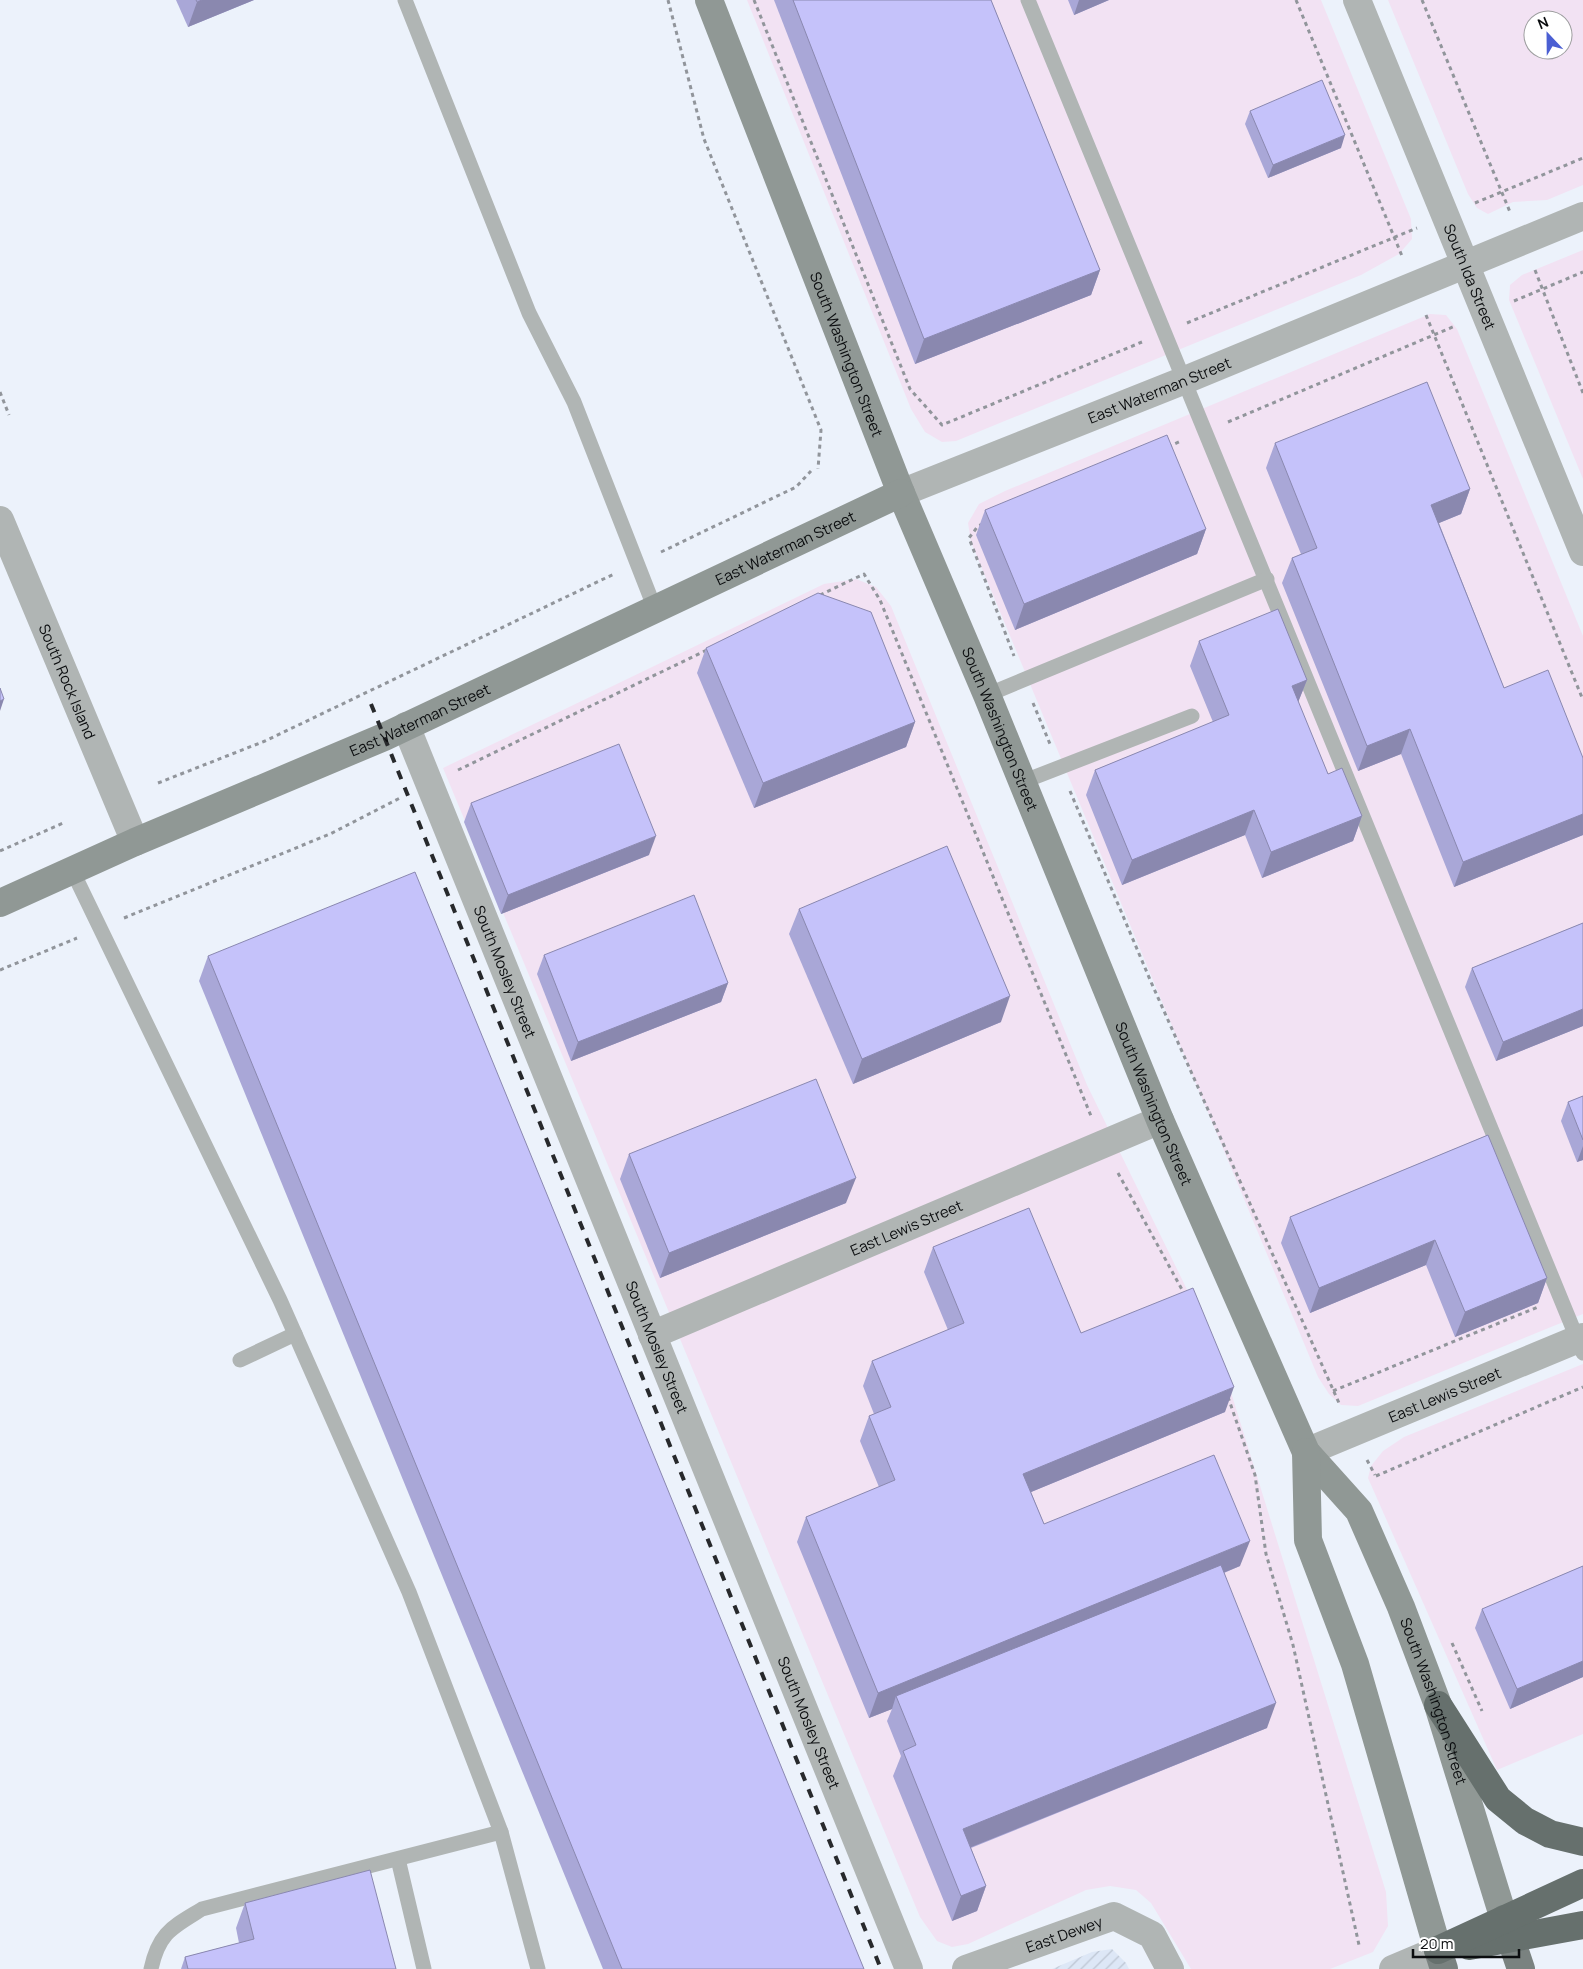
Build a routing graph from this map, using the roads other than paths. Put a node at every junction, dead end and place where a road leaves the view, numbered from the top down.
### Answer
1 (404, 0) edge
2 (709, 0) edge
3 (1028, 0) edge
4 (1357, 0) edge
5 (1583, 216) edge
6 (1466, 264) junction
7 (1185, 380) junction
8 (901, 493) junction
9 (0, 520) edge
10 (1583, 552) edge
11 (1267, 579) junction
12 (655, 610) junction
13 (987, 695) junction
14 (1192, 716) dead end
15 (406, 726) junction
16 (1022, 782) junction
17 (135, 842) junction
18 (72, 870) junction
19 (0, 903) edge
20 (1160, 1120) junction
21 (295, 1334) junction
22 (652, 1335) junction
23 (1581, 1343) edge
24 (240, 1360) dead end
25 (1306, 1452) junction
26 (1438, 1705) junction
27 (501, 1832) junction
28 (1583, 1842) edge
29 (398, 1858) junction
30 (1583, 1883) edge
31 (1583, 1926) edge
32 (1508, 1929) junction
33 (1441, 1960) edge
34 (151, 1969) edge
35 (424, 1969) edge
36 (538, 1969) edge
37 (909, 1969) edge
38 (966, 1969) edge
39 (1170, 1969) edge
40 (1393, 1969) edge
41 (1521, 1969) edge

1 - 12 lane
2 - 8 main road, South Washington Street
3 - 7 lane
4 - 6 street, South Ida Street
5 - 6 street, East Waterman Street
6 - 7 street, East Waterman Street
6 - 10 street, South Ida Street
7 - 8 street, East Waterman Street
7 - 11 lane
8 - 12 main road, East Waterman Street
8 - 13 main road, South Washington Street
9 - 17 street, South Rock Island
11 - 13 lane
11 - 23 lane
12 - 15 main road, East Waterman Street
13 - 16 main road, South Washington Street
14 - 16 lane
15 - 17 main road, East Waterman Street
15 - 22 street, South Mosley Street
16 - 20 main road, South Washington Street
17 - 18 main road, East Waterman Street
18 - 19 main road, East Waterman Street
18 - 21 lane
20 - 22 street, East Lewis Street
20 - 25 main road, South Washington Street
21 - 24 lane
21 - 27 lane
22 - 37 street, South Mosley Street
23 - 25 street, East Lewis Street
25 - 26 main road, South Washington Street
25 - 33 main road, South Washington Street
26 - 28 highway
26 - 32 main road, South Washington Street
27 - 29 lane
27 - 36 lane
29 - 34 lane
29 - 35 lane
30 - 32 highway
31 - 32 highway
32 - 33 highway
32 - 41 main road, South Washington Street
33 - 40 street
38 - 39 street, East Dewey

